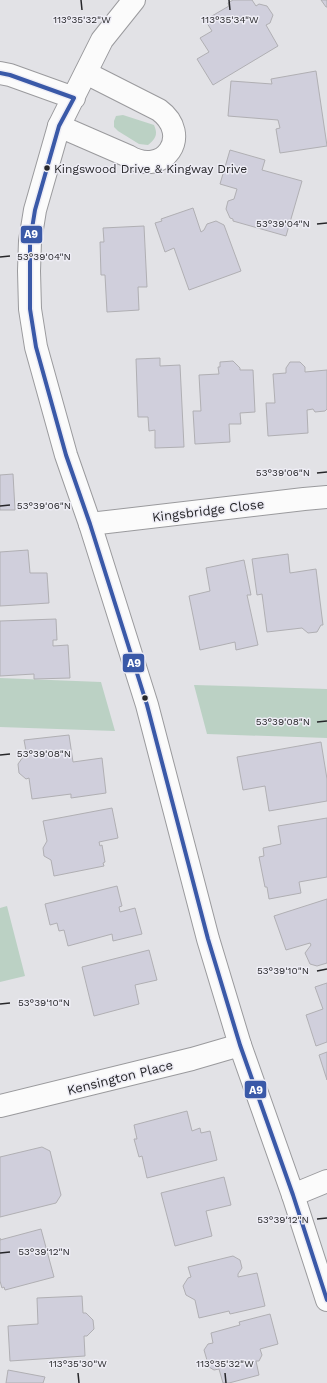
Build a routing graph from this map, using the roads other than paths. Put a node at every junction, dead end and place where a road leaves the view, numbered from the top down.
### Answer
1 (134, 0) edge
2 (86, 72) junction
3 (0, 73) edge
4 (74, 98) junction
5 (60, 126) junction
6 (327, 497) edge
7 (90, 524) junction
8 (240, 1045) junction
9 (0, 1106) edge
10 (327, 1181) edge
11 (293, 1195) junction
12 (327, 1300) edge

1 - 2 street
2 - 4 street
2 - 5 street
3 - 4 street
4 - 5 street
5 - 7 street
6 - 7 street, Kingsbridge Close
7 - 8 street
8 - 9 street, Kensington Place
8 - 11 street
10 - 11 street
11 - 12 street

